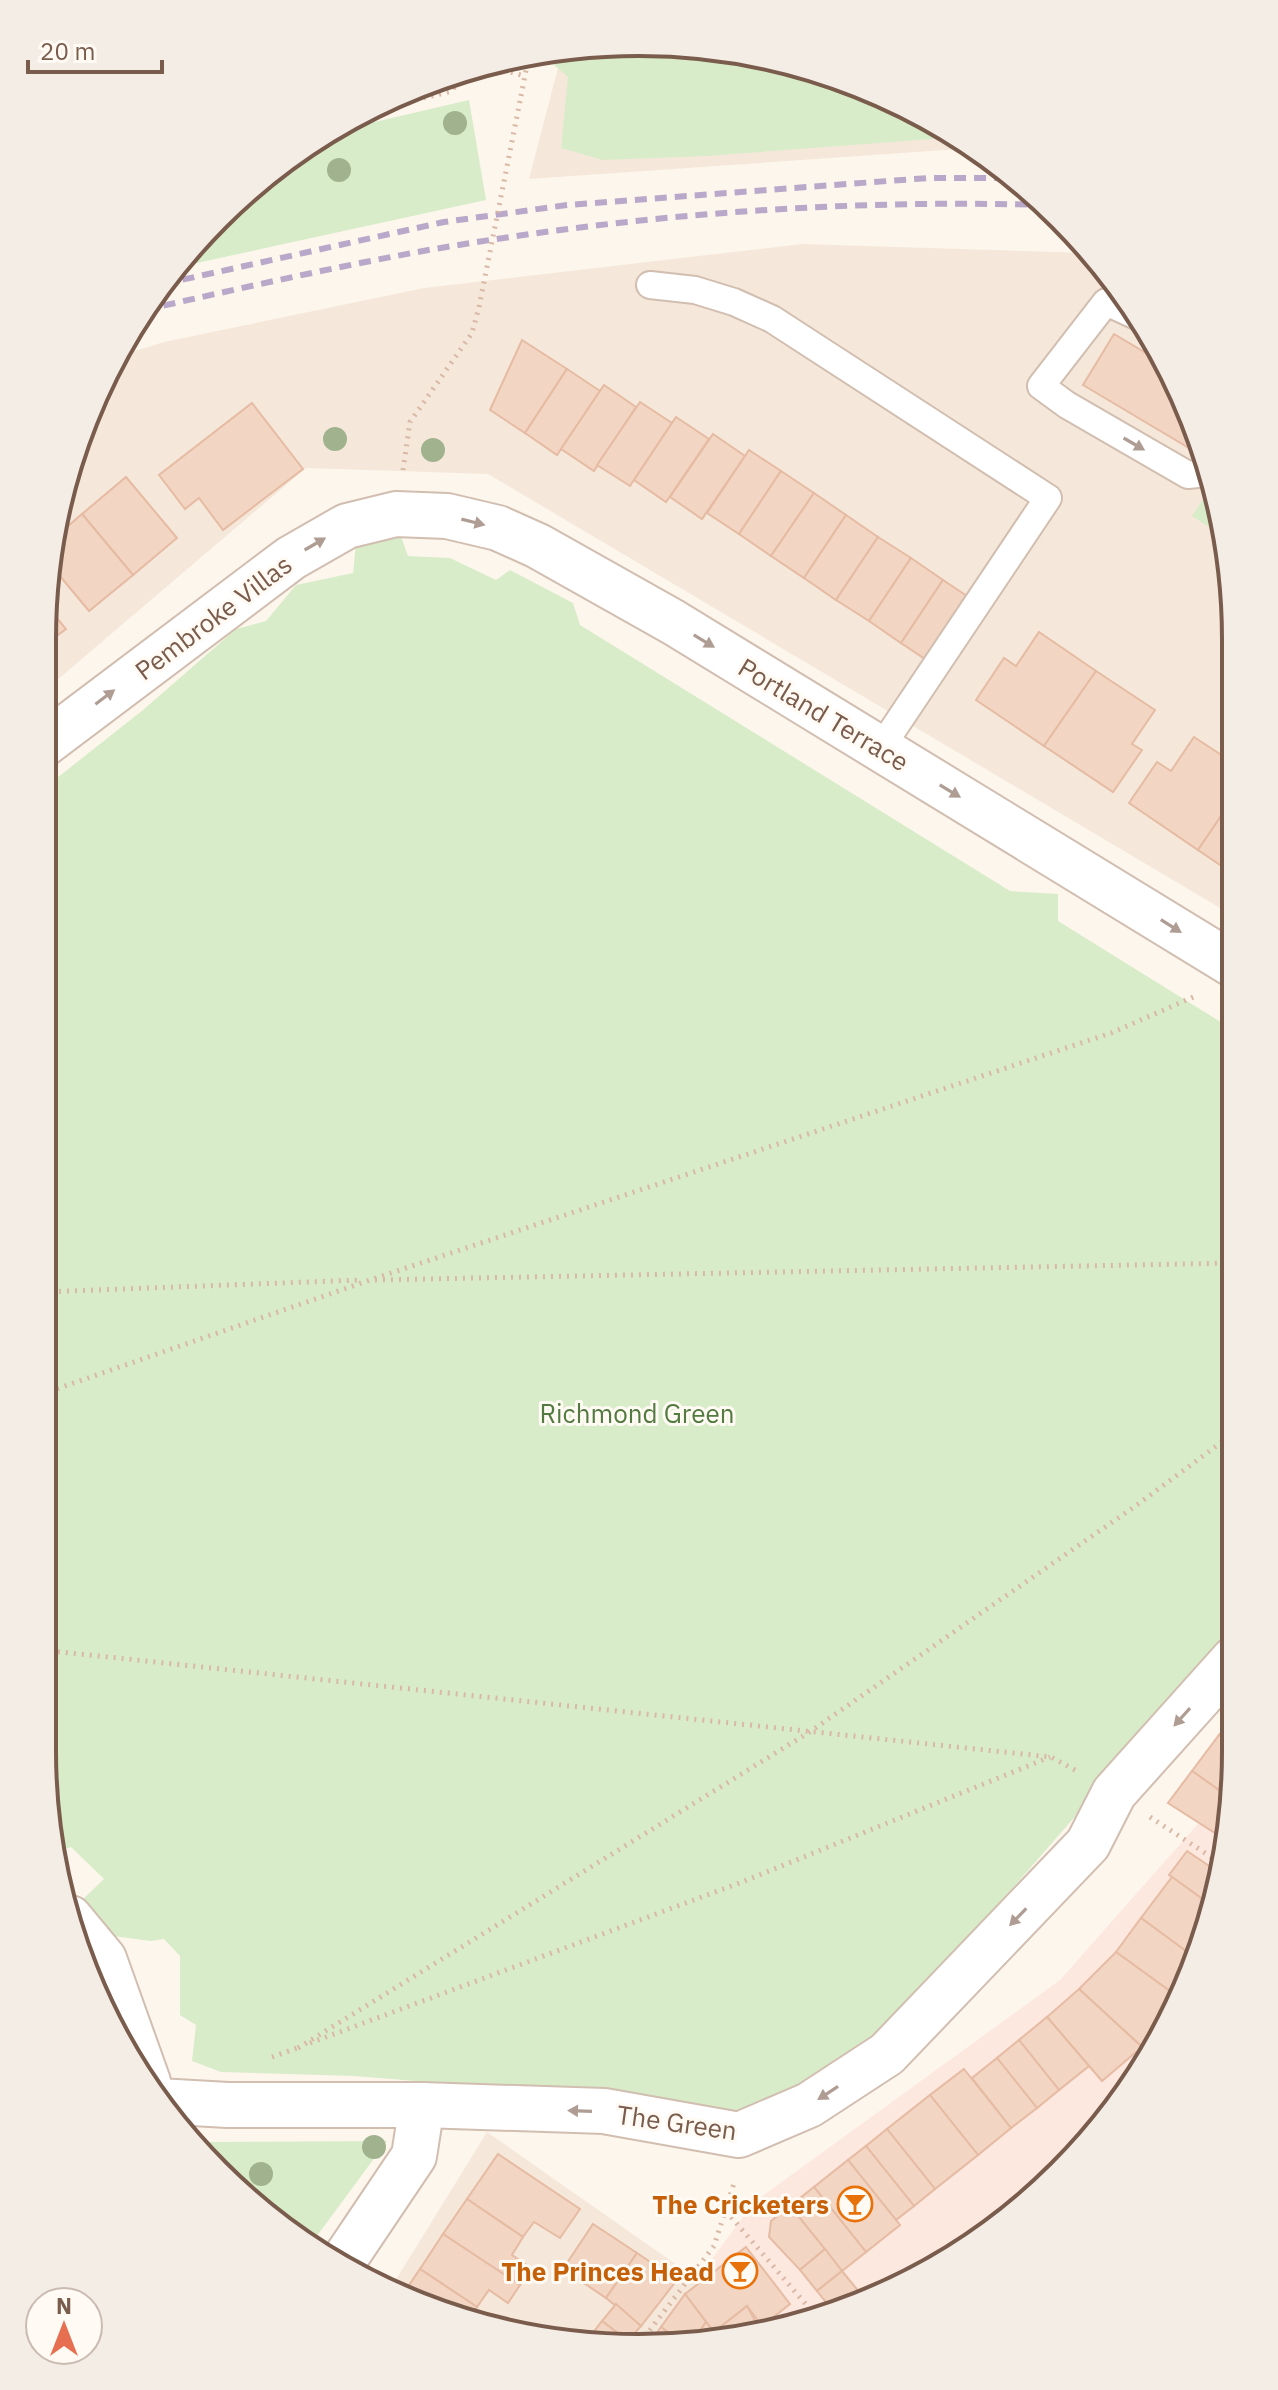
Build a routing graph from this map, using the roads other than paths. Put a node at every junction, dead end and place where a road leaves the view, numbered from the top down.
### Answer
1 (650, 285) dead end
2 (1119, 308) edge
3 (1198, 474) edge
4 (396, 514) joint
5 (56, 735) edge
6 (880, 749) junction
7 (1219, 978) edge
8 (1222, 1672) edge
9 (87, 1939) edge
10 (133, 2040) edge
11 (173, 2102) edge
12 (422, 2105) junction
13 (347, 2256) edge

1 - 6 lane
2 -> 3 lane
5 -> 4 street, Pembroke Villas
4 -> 6 street, Portland Terrace
6 -> 7 street, Portland Terrace
8 -> 12 street, The Green
9 - 10 street
11 - 12 street, The Green
12 - 13 street

